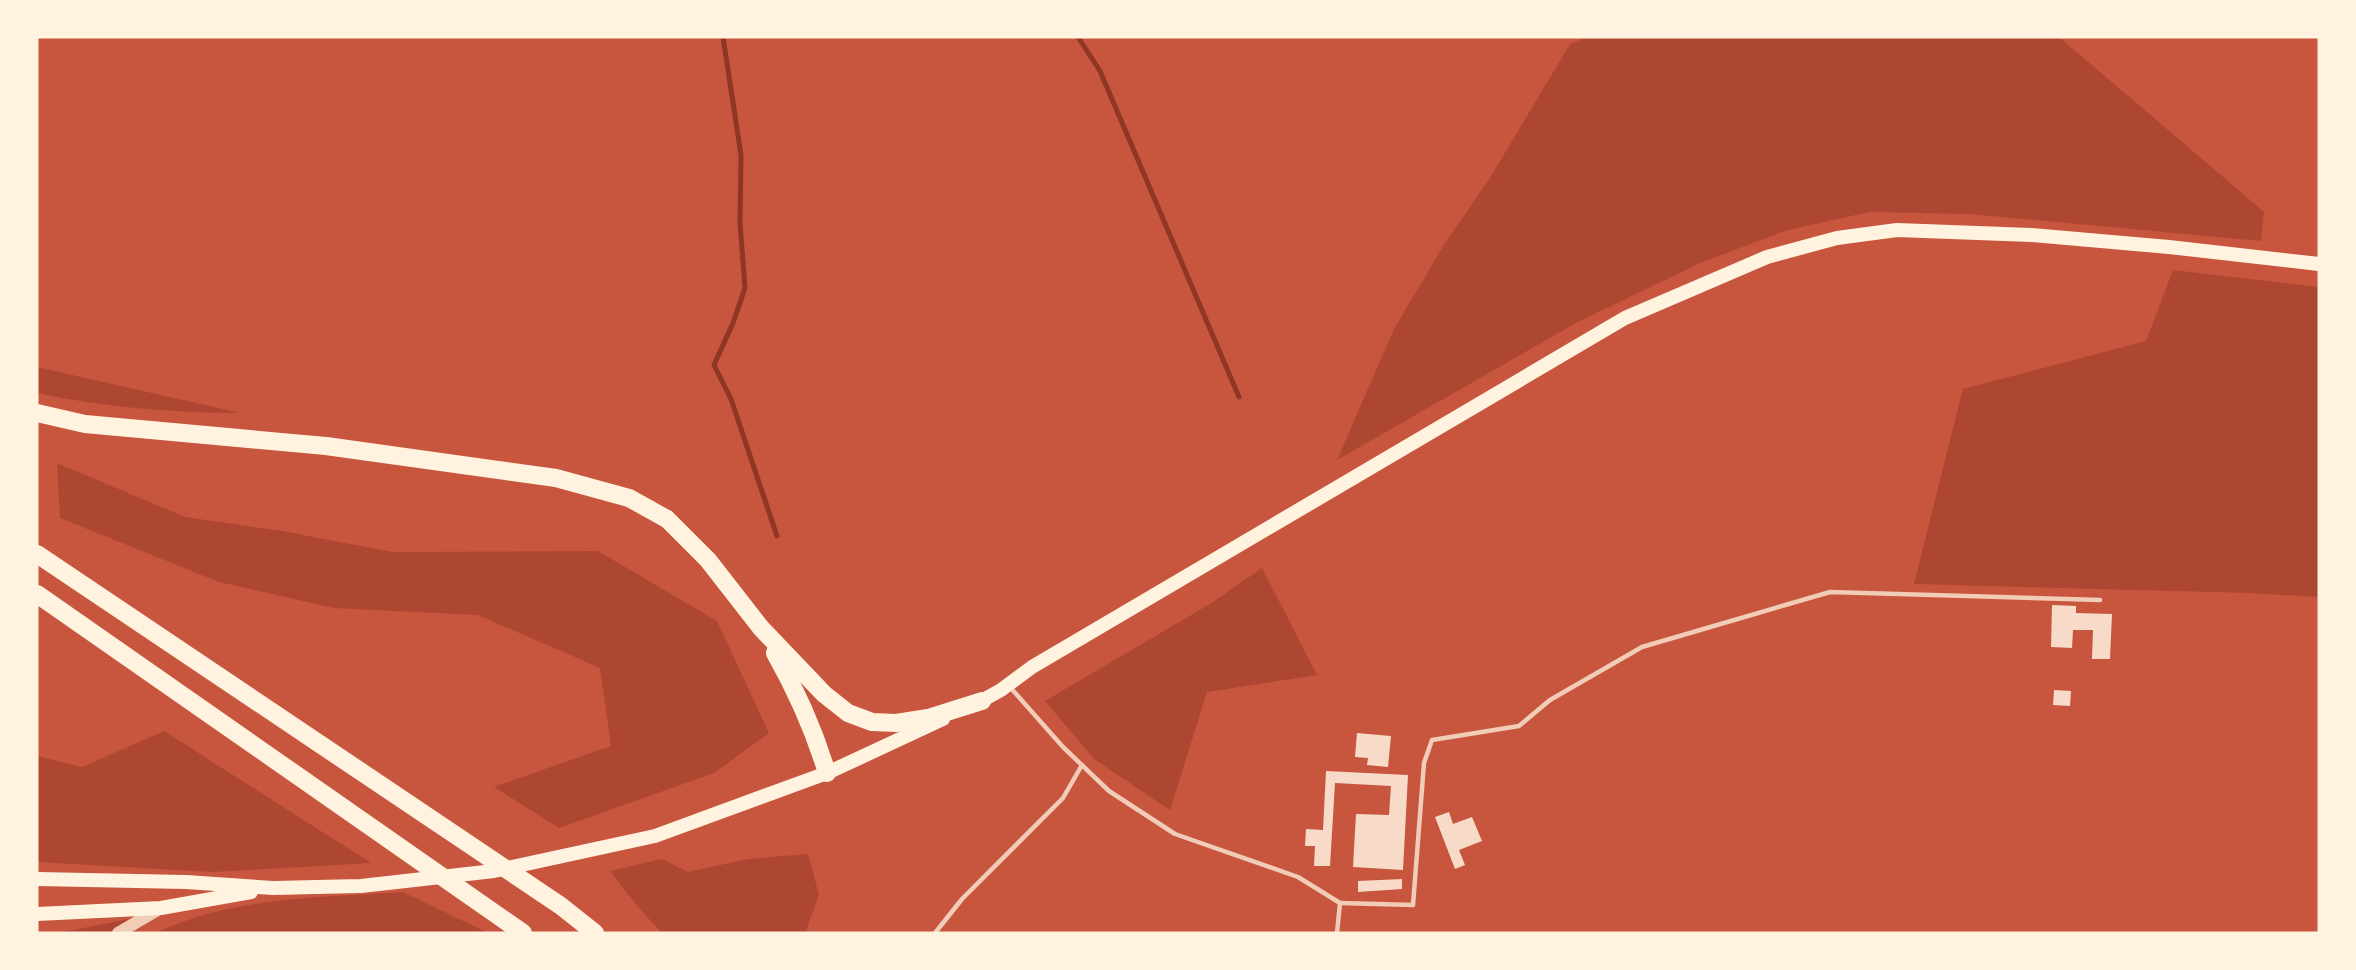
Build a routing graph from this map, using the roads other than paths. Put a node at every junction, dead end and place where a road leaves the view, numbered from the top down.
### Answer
1 (2319, 264) edge
2 (37, 413) edge
3 (37, 554) edge
4 (37, 594) edge
5 (2101, 600) dead end
6 (761, 628) junction
7 (1008, 685) junction
8 (982, 701) junction
9 (1082, 765) junction
10 (827, 774) junction
11 (37, 878) edge
12 (273, 888) junction
13 (1340, 903) junction
14 (37, 907) edge
15 (161, 908) junction
16 (122, 910) junction
17 (37, 914) edge
18 (118, 933) edge
19 (523, 933) edge
20 (595, 933) edge
21 (935, 933) edge
22 (1337, 933) edge

1 - 7 main road
2 - 6 highway
3 - 20 highway
4 - 19 highway
5 - 13 lane
6 - 8 highway
6 - 10 highway
7 - 8 main road
7 - 9 lane
8 - 10 main road
9 - 13 lane
9 - 21 lane
10 - 12 main road
11 - 12 main road
12 - 15 main road
13 - 22 lane
14 - 16 main road
15 - 16 main road
15 - 18 street
16 - 17 main road

